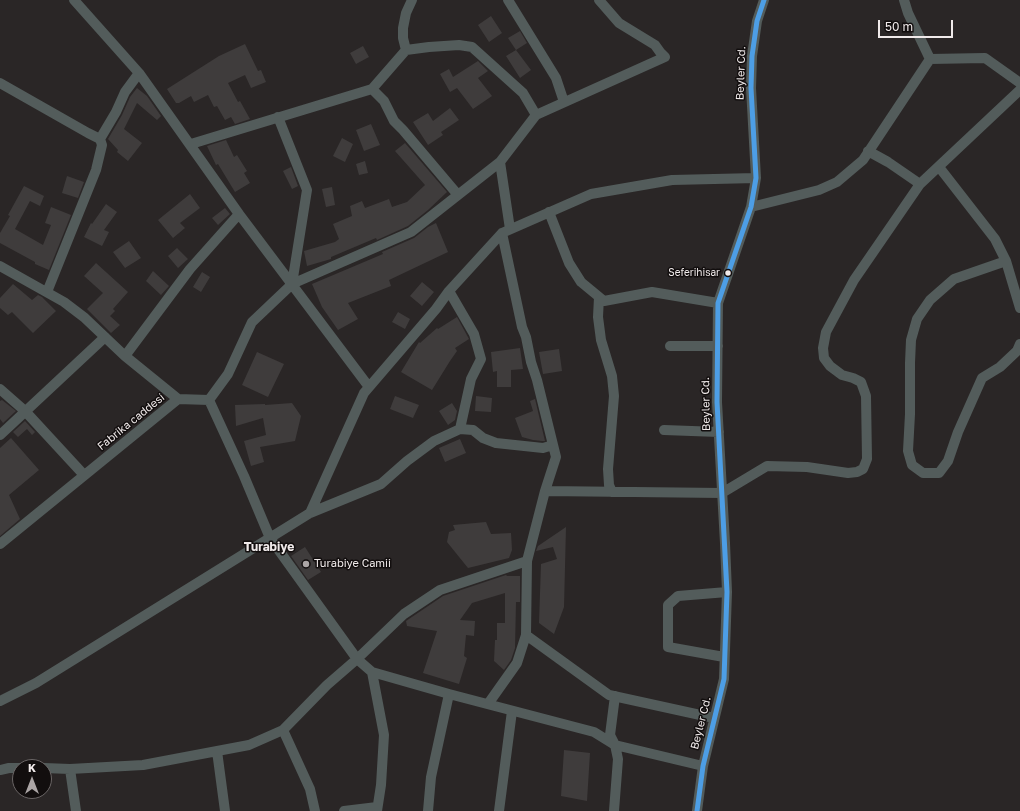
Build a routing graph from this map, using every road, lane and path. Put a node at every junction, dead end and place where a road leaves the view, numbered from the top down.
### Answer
1 (74, 0) edge
2 (412, 0) edge
3 (508, 0) edge
4 (599, 0) edge
5 (764, 0) edge
6 (904, 0) edge
7 (406, 50) junction
8 (930, 59) junction
9 (140, 73) junction
10 (0, 83) edge
11 (1020, 83) edge
12 (372, 89) junction
13 (1020, 90) edge
14 (564, 102) junction
15 (536, 114) junction
16 (278, 117) junction
17 (100, 139) junction
18 (191, 144) junction
19 (868, 151) junction
20 (500, 162) junction
21 (939, 167) junction
22 (756, 178) junction
23 (920, 184) junction
24 (458, 195) junction
25 (751, 207) junction
26 (549, 212) junction
27 (239, 214) junction
28 (506, 231) junction
29 (1006, 262) junction
30 (0, 266) edge
31 (292, 284) junction
32 (449, 291) junction
33 (47, 292) junction
34 (599, 297) junction
35 (718, 303) junction
36 (1020, 308) edge
37 (105, 337) junction
38 (1020, 344) edge
39 (670, 346) dead end
40 (718, 346) junction
41 (125, 356) junction
42 (369, 387) junction
43 (0, 389) edge
44 (178, 399) junction
45 (209, 400) junction
46 (25, 411) junction
47 (460, 429) junction
48 (664, 430) dead end
49 (719, 432) junction
50 (0, 435) edge
51 (554, 445) junction
52 (84, 475) junction
53 (545, 491) junction
54 (612, 492) junction
55 (722, 493) junction
56 (310, 513) junction
57 (270, 538) junction
58 (0, 544) edge
59 (527, 560) junction
60 (727, 592) junction
61 (526, 636) junction
62 (724, 657) junction
63 (357, 659) junction
64 (372, 672) junction
65 (449, 694) junction
66 (615, 696) junction
67 (0, 701) edge
68 (488, 704) junction
69 (512, 711) junction
70 (714, 718) junction
71 (282, 730) junction
72 (616, 745) junction
73 (217, 751) junction
74 (703, 766) junction
75 (12, 768) edge
76 (52, 768) edge
77 (70, 769) junction
78 (0, 770) edge
79 (377, 809) edge
80 (76, 811) edge
81 (225, 811) edge
82 (315, 811) edge
83 (344, 811) edge
84 (428, 811) edge
85 (499, 811) edge
86 (614, 811) edge
87 (696, 811) edge

1 - 9 street
2 - 7 street
3 - 14 street
4 - 14 street
5 - 22 street, Beyler Cd.
6 - 8 street
7 - 12 street
7 - 15 street
8 - 11 street
8 - 19 street
9 - 17 street
9 - 18 street
10 - 17 street
12 - 16 street
12 - 24 street
13 - 21 street
14 - 15 street
15 - 20 street
16 - 18 street
16 - 31 street
17 - 33 street
18 - 27 street
19 - 23 street
19 - 25 street
20 - 24 street
20 - 28 street
21 - 23 street
21 - 29 street
22 - 25 street, Beyler Cd.
22 - 26 street
23 - 55 street
24 - 31 street
25 - 35 street, Beyler Cd.
26 - 28 street
26 - 34 street
27 - 31 street
27 - 41 street
28 - 32 street
28 - 51 street
29 - 36 street
29 - 38 street
30 - 33 street
31 - 42 street
31 - 45 street
32 - 42 street
32 - 47 street
33 - 37 street
34 - 35 street
34 - 54 street
35 - 40 street, Beyler Cd.
37 - 41 street
37 - 46 street
39 - 40 street
40 - 49 street, Beyler Cd.
41 - 44 street
42 - 56 street
43 - 46 street
44 - 45 street, Fabrika caddesi
44 - 52 street, Fabrika caddesi
45 - 57 street
46 - 50 street
46 - 52 street
47 - 51 street
47 - 56 street
48 - 49 street
49 - 55 street, Beyler Cd.
51 - 53 street
52 - 58 street, Fabrika caddesi
53 - 54 street
53 - 59 street
54 - 55 street
55 - 60 street, Beyler Cd.
56 - 57 street
57 - 63 street
57 - 67 street
59 - 61 street
59 - 63 street
60 - 62 street, Beyler Cd.
60 - 62 street
61 - 66 street
61 - 68 street
62 - 70 street, Beyler Cd.
63 - 64 street
63 - 71 street
64 - 65 street
64 - 79 street
65 - 68 street
65 - 84 street
66 - 70 street
66 - 72 street
68 - 69 street
69 - 72 street
69 - 85 street
70 - 74 street, Beyler Cd.
71 - 73 street
71 - 82 street
72 - 74 street
72 - 86 street
73 - 77 street
73 - 81 street
74 - 87 street, Beyler Cd.
75 - 78 street
76 - 77 street
77 - 80 street
79 - 83 street

